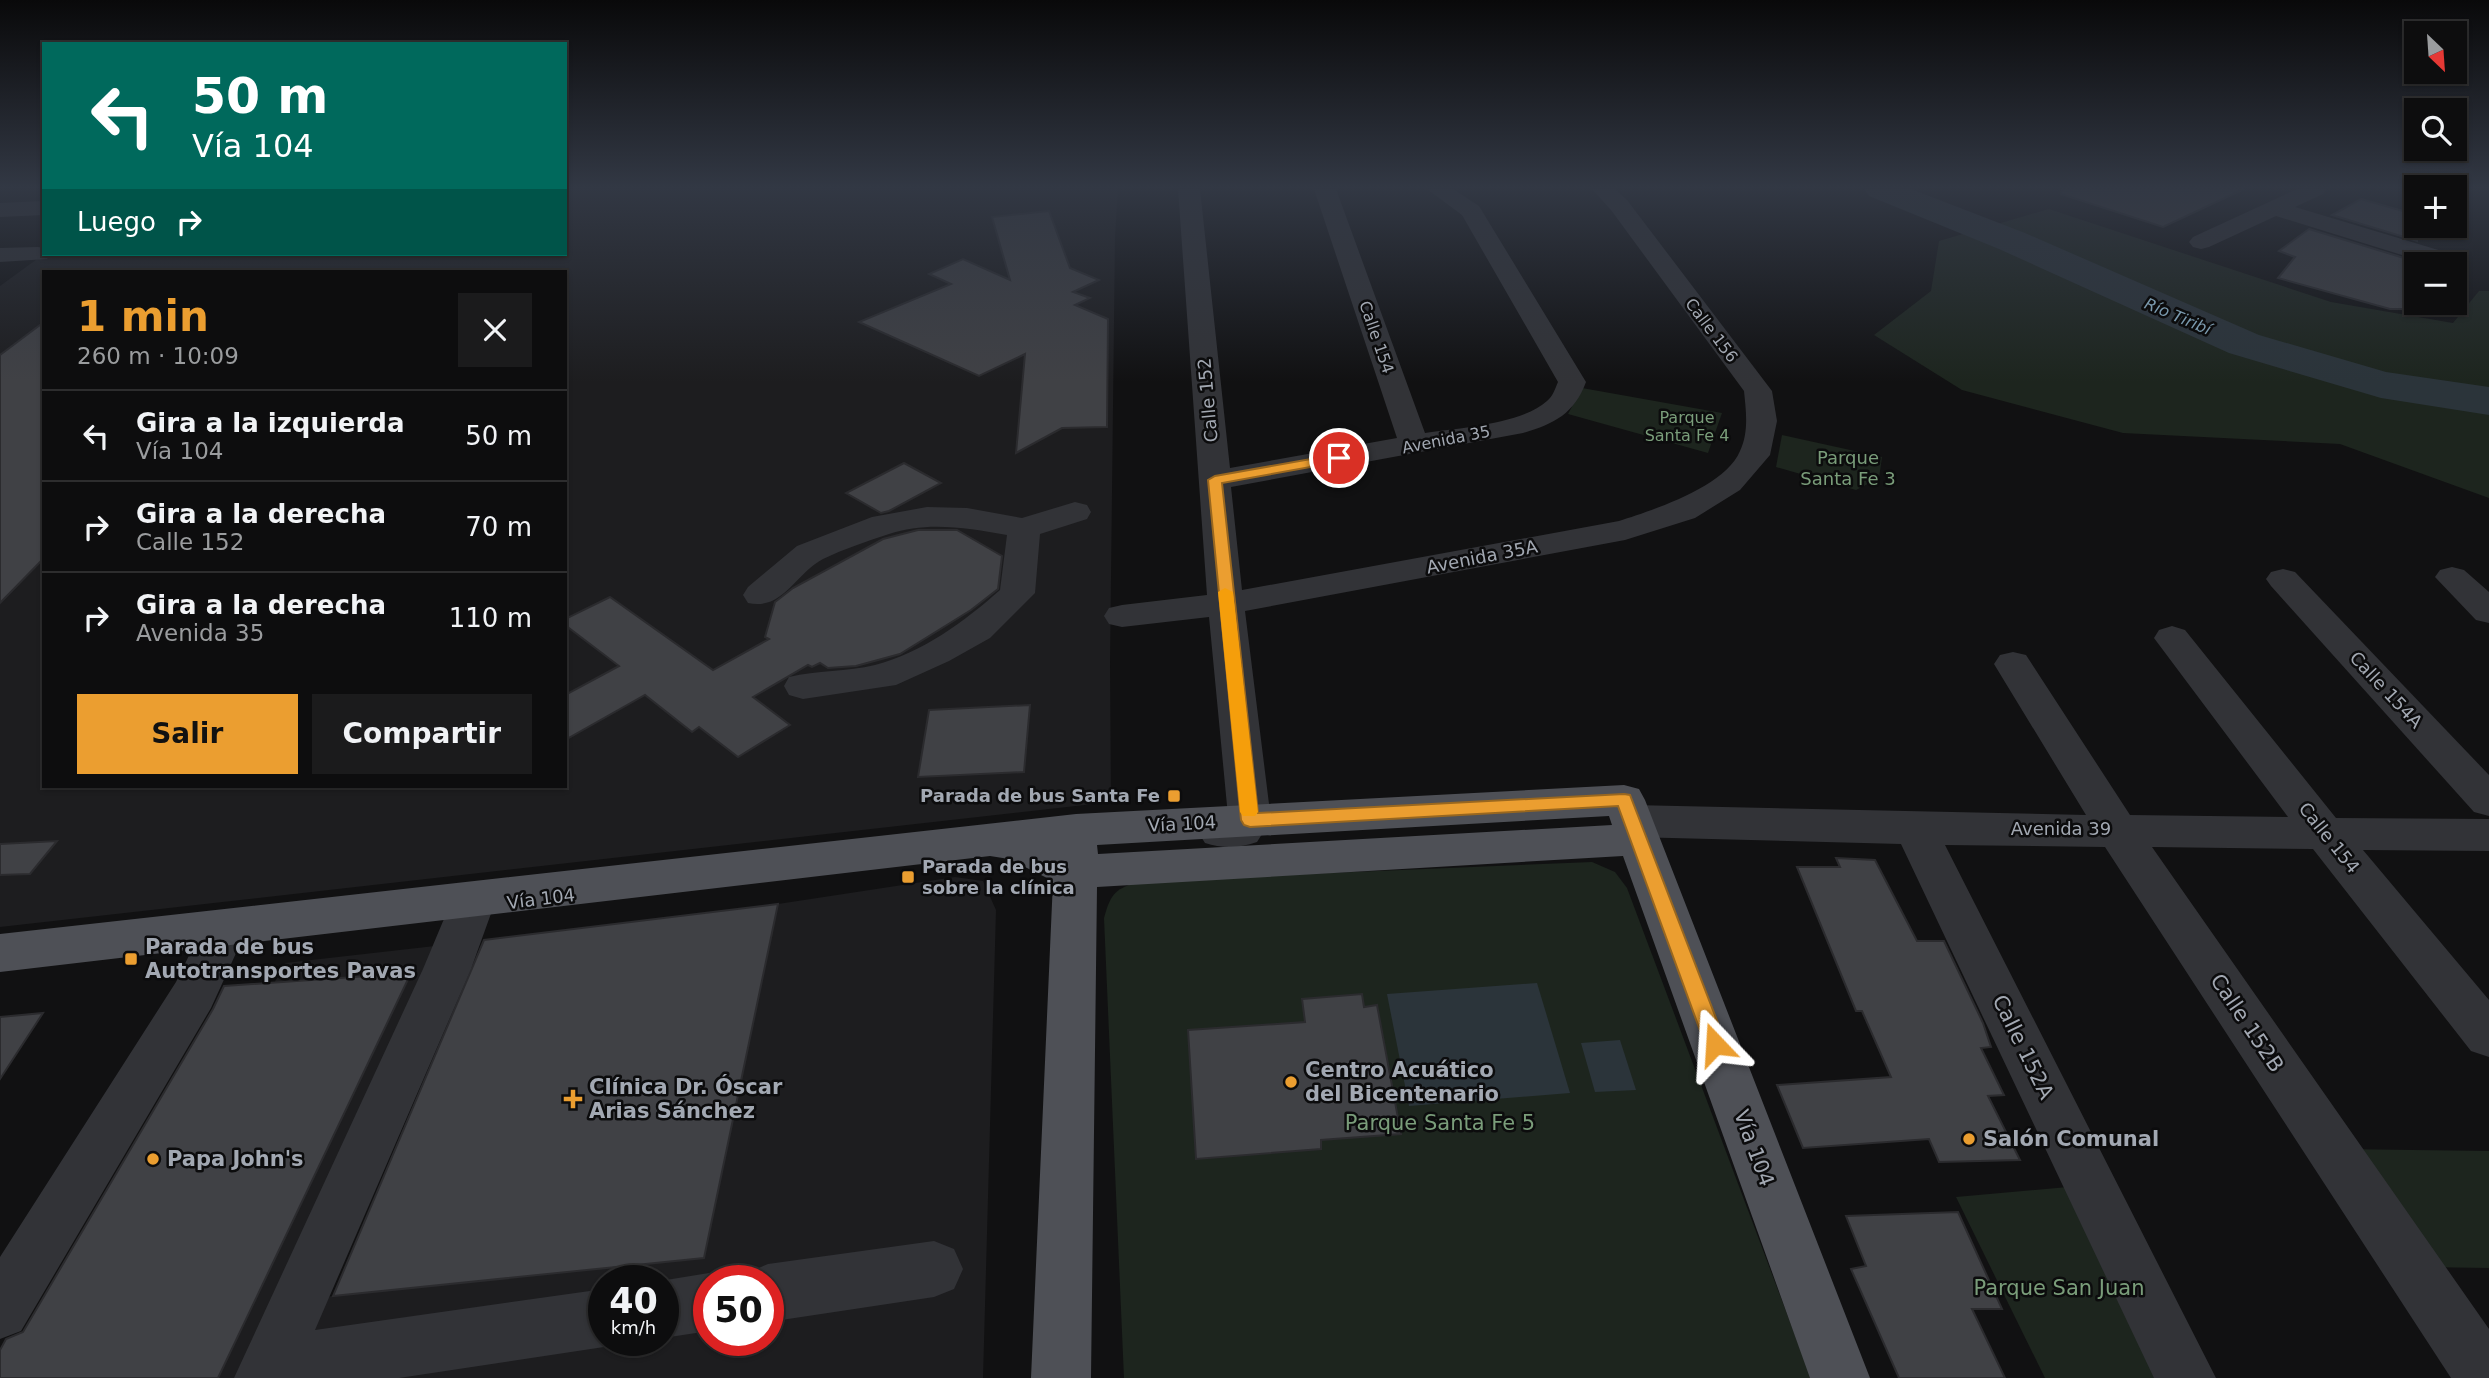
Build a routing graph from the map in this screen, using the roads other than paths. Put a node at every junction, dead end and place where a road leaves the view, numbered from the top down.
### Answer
1 (1195, 253) edge
2 (1347, 253) edge
3 (1496, 253) edge
4 (1655, 253) edge
5 (2379, 253) edge
6 (38, 254) dead end
7 (0, 255) edge
8 (2404, 262) edge
9 (1414, 445) junction
10 (1215, 480) junction
11 (1729, 483) joint
12 (1075, 512) dead end
13 (1024, 528) junction
14 (2452, 577) dead end
15 (2283, 579) dead end
16 (761, 595) dead end
17 (1226, 604) junction
18 (2489, 612) edge
19 (1122, 616) dead end
20 (2172, 638) dead end
21 (2013, 664) dead end
22 (803, 686) dead end
23 (2489, 801) edge
24 (1250, 820) junction
25 (1915, 829) junction
26 (1636, 830) junction
27 (2117, 830) junction
28 (2325, 833) junction
29 (2489, 835) edge
30 (1076, 847) junction
31 (470, 908) junction
32 (219, 940) junction
33 (0, 953) edge
34 (0, 967) edge
35 (2489, 1037) edge
36 (934, 1269) dead end
37 (784, 1291) edge
38 (0, 1310) edge
39 (588, 1321) edge
40 (267, 1372) edge
41 (1060, 1378) edge
42 (1840, 1378) edge
43 (2186, 1378) edge
44 (2487, 1378) edge

1 - 10 street, Calle 152
2 - 9 street, Calle 154
3 - 9 street, Avenida 35
4 - 11 street, Calle 156
5 - 8 street
6 - 7 street
9 - 10 street, Avenida 35
10 - 17 street, Calle 152
11 - 17 street, Avenida 35A
12 - 13 street
13 - 16 street
13 - 22 street
14 - 18 street
15 - 23 street, Calle 154A
17 - 19 street, Avenida 35A
17 - 24 street, Calle 152
20 - 28 street, Calle 154
21 - 27 street, Calle 152B
24 - 26 main road, Vía 104
24 - 30 street
25 - 26 street, Avenida 39
25 - 27 street, Avenida 39
25 - 43 street, Calle 152A
26 - 30 main road, Vía 104
26 - 42 main road, Vía 104
27 - 28 street, Avenida 39
27 - 44 street, Calle 152B
28 - 29 street, Avenida 39
28 - 35 street, Calle 154
30 - 31 main road, Vía 104
30 - 33 main road, Vía 104
30 - 41 main road
31 - 32 main road, Vía 104
31 - 40 street
32 - 34 main road, Vía 104
32 - 38 street
36 - 37 street
39 - 40 street

